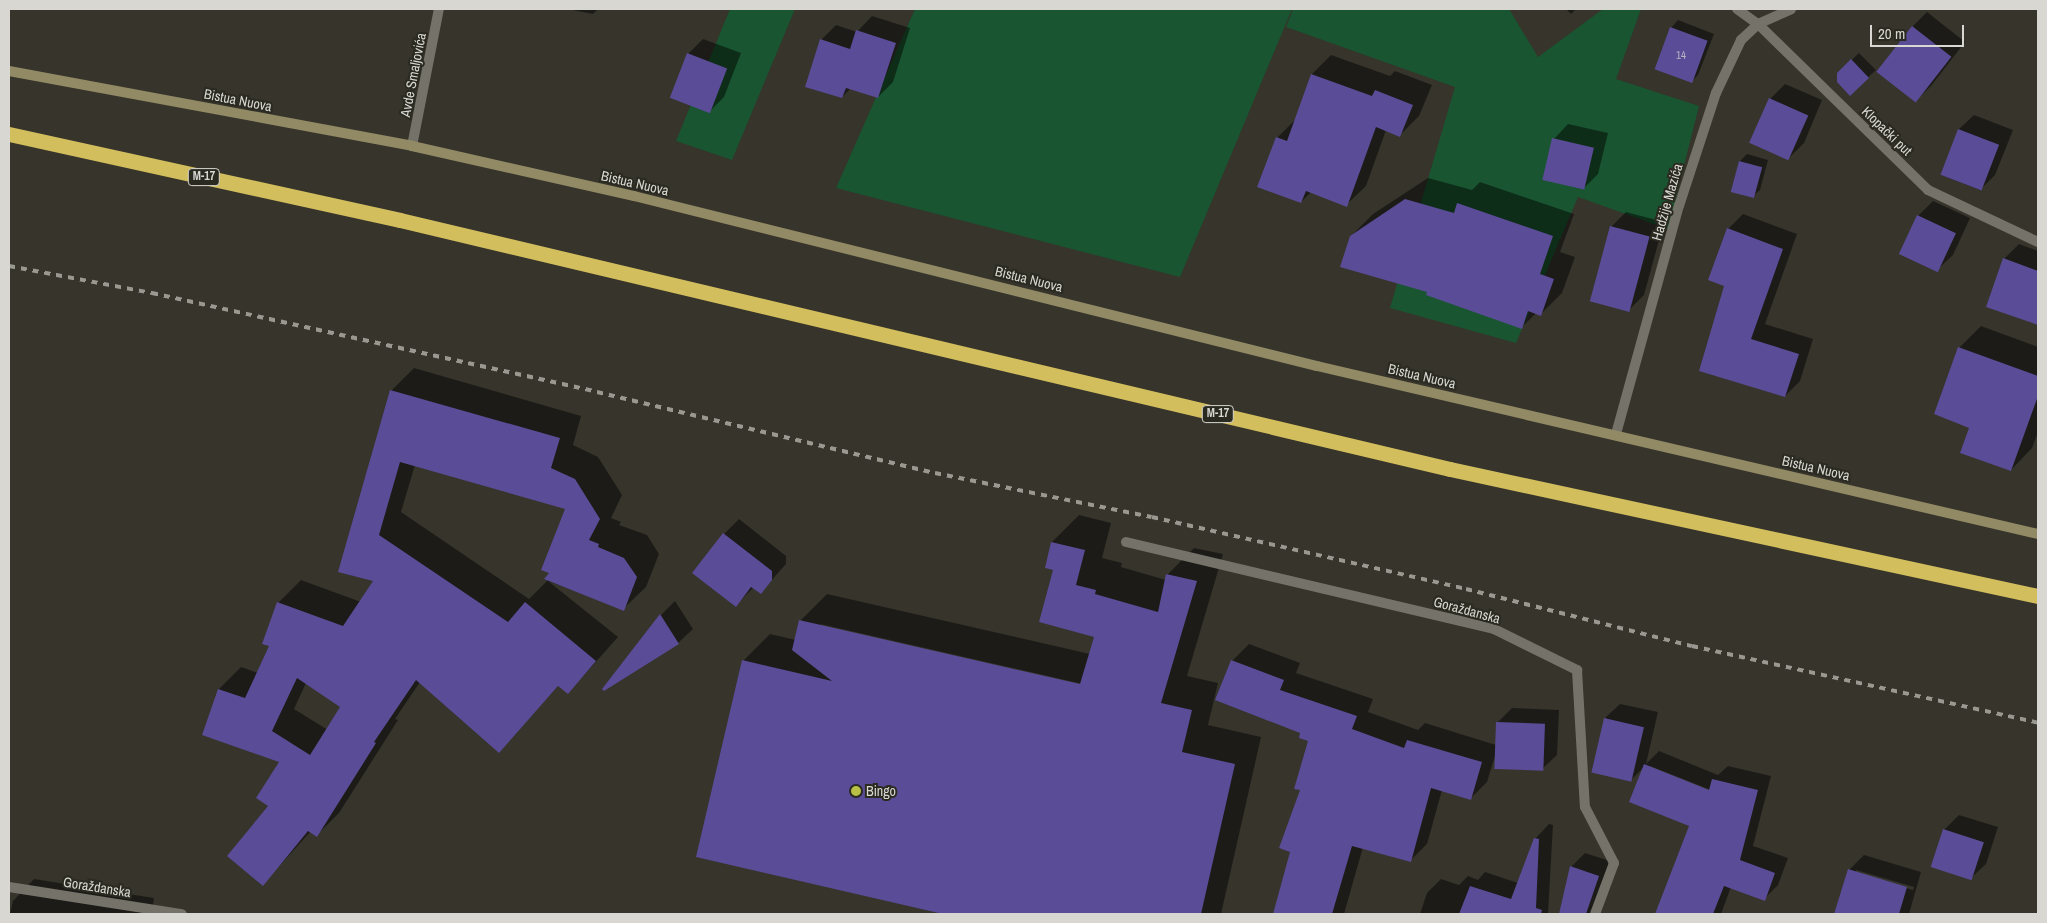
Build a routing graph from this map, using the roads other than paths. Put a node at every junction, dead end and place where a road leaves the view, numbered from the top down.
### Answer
1 (438, 9) edge
2 (1737, 9) edge
3 (1791, 9) edge
4 (1758, 24) junction
5 (9, 71) edge
6 (9, 134) edge
7 (412, 146) junction
8 (2038, 242) edge
9 (1616, 434) junction
10 (2038, 534) edge
11 (1126, 542) dead end
12 (2038, 596) edge
13 (9, 887) edge
14 (182, 914) edge
15 (1595, 914) edge

1 - 7 street, Avde Smaljovića
2 - 4 street, Klopački put
3 - 4 street, Hadžije Mazića
4 - 8 street, Klopački put
4 - 9 street, Hadžije Mazića
5 - 7 street, Bistua Nuova
6 - 12 highway, M-17
7 - 9 street, Bistua Nuova
9 - 10 street, Bistua Nuova
11 - 15 street, Goraždanska
13 - 14 street, Goraždanska

